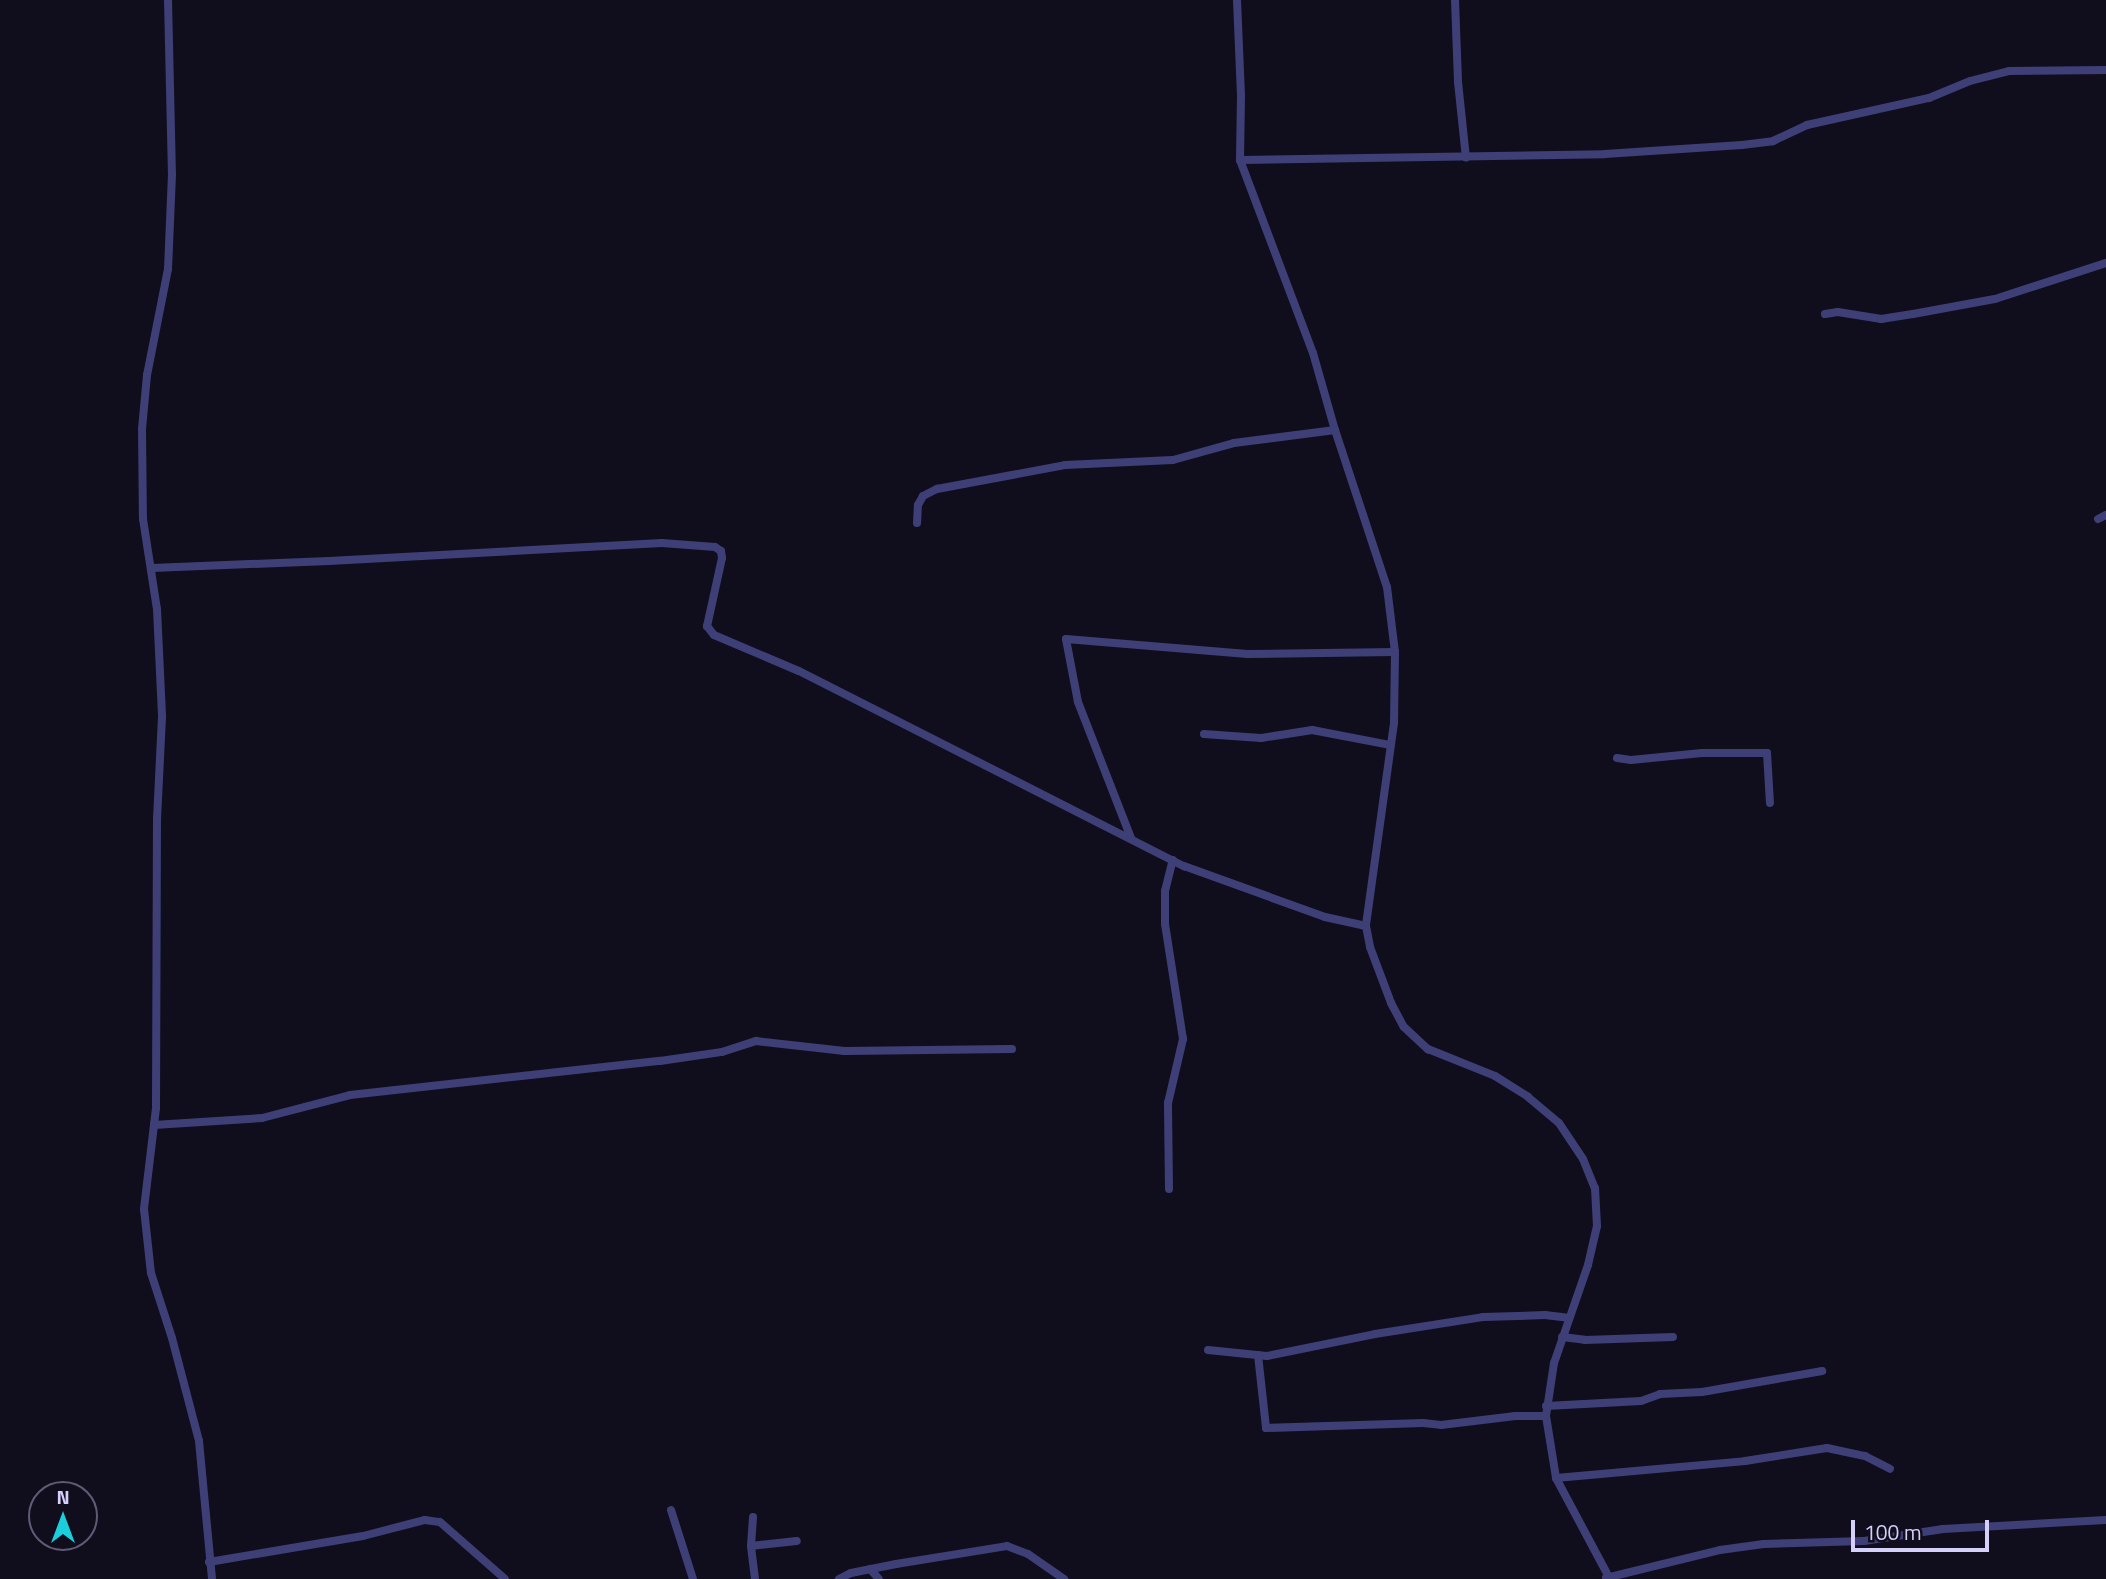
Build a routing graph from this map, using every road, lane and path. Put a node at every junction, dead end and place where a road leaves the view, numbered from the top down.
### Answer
1 (168, 0) edge
2 (1237, 0) edge
3 (1455, 0) edge
4 (2106, 70) edge
5 (1466, 158) junction
6 (1240, 160) junction
7 (2106, 263) edge
8 (1825, 314) dead end
9 (1335, 430) junction
10 (917, 523) dead end
11 (152, 568) junction
12 (1395, 652) junction
13 (1204, 734) dead end
14 (1390, 745) junction
15 (1617, 758) dead end
16 (1770, 803) dead end
17 (1131, 838) junction
18 (1172, 860) junction
19 (1366, 926) junction
20 (1012, 1049) dead end
21 (154, 1125) junction
22 (1169, 1189) dead end
23 (1568, 1318) junction
24 (1673, 1336) dead end
25 (1562, 1337) junction
26 (1208, 1350) dead end
27 (1258, 1354) junction
28 (1822, 1371) dead end
29 (1546, 1406) junction
30 (1546, 1416) junction
31 (1890, 1469) dead end
32 (1556, 1478) junction
33 (670, 1510) dead end
34 (754, 1517) dead end
35 (2106, 1520) edge
36 (797, 1541) dead end
37 (751, 1546) junction
38 (209, 1562) junction
39 (870, 1569) junction
40 (1607, 1578) edge
41 (212, 1579) edge
42 (505, 1579) edge
43 (693, 1579) edge
44 (755, 1579) edge
45 (839, 1579) edge
46 (879, 1579) edge
47 (1064, 1579) edge

1 - 11 street
2 - 6 street
3 - 5 street
4 - 5 street
5 - 6 street
6 - 9 street
7 - 8 street
9 - 10 street
9 - 12 street
11 - 17 street
11 - 21 street
12 - 14 street
12 - 17 street
13 - 14 street
14 - 19 street
15 - 16 street
17 - 18 street
18 - 19 street
18 - 22 street
19 - 23 street
20 - 21 street
21 - 38 street
23 - 25 street
23 - 27 street
24 - 25 street
25 - 29 street
26 - 27 street
27 - 30 street
28 - 29 street
29 - 30 street
30 - 32 street
31 - 32 street
32 - 40 street
33 - 43 street
34 - 37 street
35 - 40 street
36 - 37 street
37 - 44 street
38 - 41 street
38 - 42 street
39 - 45 street
39 - 46 street
39 - 47 street

